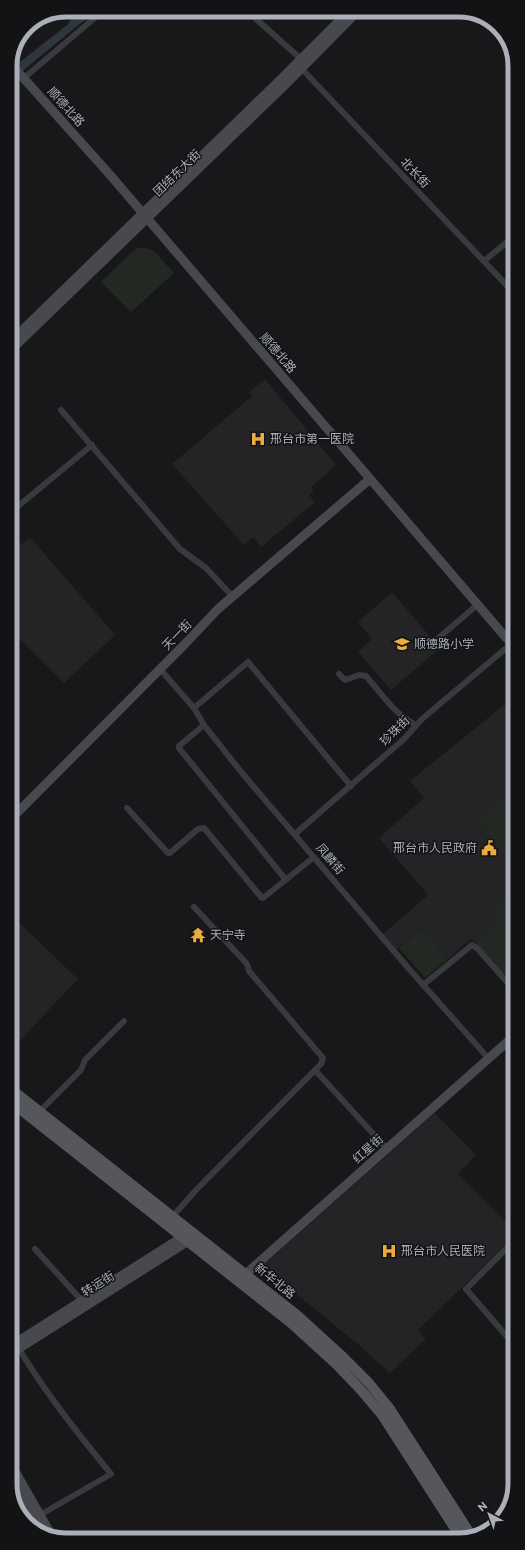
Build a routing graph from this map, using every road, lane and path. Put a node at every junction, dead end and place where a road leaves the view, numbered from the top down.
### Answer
1 (96, 17) edge
2 (253, 17) edge
3 (344, 17) edge
4 (351, 17) edge
5 (301, 64) junction
6 (17, 70) edge
7 (23, 77) junction
8 (145, 216) junction
9 (508, 241) edge
10 (484, 261) junction
11 (508, 286) edge
12 (17, 335) edge
13 (17, 344) edge
14 (61, 410) dead end
15 (92, 445) junction
16 (370, 479) junction
17 (17, 507) edge
18 (232, 596) junction
19 (478, 604) junction
20 (508, 639) edge
21 (435, 641) dead end
22 (508, 649) edge
23 (160, 669) junction
24 (338, 674) dead end
25 (194, 708) junction
26 (204, 725) junction
27 (416, 725) junction
28 (351, 786) junction
29 (127, 808) dead end
30 (17, 813) edge
31 (295, 834) junction
32 (314, 857) junction
33 (286, 880) junction
34 (194, 907) dead end
35 (508, 983) edge
36 (423, 985) junction
37 (124, 1021) dead end
38 (508, 1042) edge
39 (489, 1059) junction
40 (315, 1070) junction
41 (17, 1094) edge
42 (17, 1107) edge
43 (40, 1112) junction
44 (387, 1149) junction
45 (173, 1216) junction
46 (194, 1233) junction
47 (185, 1239) junction
48 (508, 1247) edge
49 (35, 1249) dead end
50 (242, 1277) junction
51 (84, 1303) junction
52 (508, 1338) edge
53 (17, 1343) edge
54 (17, 1349) edge
55 (17, 1479) edge
56 (17, 1481) edge
57 (40, 1516) junction
58 (38, 1524) edge
59 (48, 1529) edge
60 (469, 1532) edge
61 (459, 1533) edge

1 - 7 street
2 - 5 street, 北长街
3 - 5 street, 团结东大街
4 - 5 street, 团结东大街
5 - 8 street, 团结东大街
5 - 10 street, 北长街
6 - 7 street, 顺德北路
7 - 8 street, 顺德北路
8 - 12 street, 团结东大街
8 - 13 street, 团结东大街
8 - 16 street, 顺德北路
9 - 10 street
10 - 11 street, 北长街
14 - 15 street
15 - 17 street
15 - 18 street
16 - 18 street, 天一街
16 - 19 street, 顺德北路
18 - 23 street, 天一街
19 - 20 street, 顺德北路
19 - 21 street
22 - 27 street, 珍珠街
23 - 25 street, 凤麟街
23 - 30 street, 天一街
24 - 27 street
25 - 26 street, 凤麟街
25 - 28 street
26 - 31 street, 凤麟街
26 - 33 street
27 - 28 street, 珍珠街
28 - 31 street, 珍珠街
29 - 33 street
31 - 32 street, 凤麟街
32 - 33 street
32 - 36 street, 凤麟街
34 - 40 street
35 - 36 street
36 - 39 street, 凤麟街
37 - 43 street
38 - 39 street, 红星街
39 - 44 street, 红星街
40 - 44 street
40 - 45 street
41 - 43 main road, 新华北路
42 - 47 main road, 新华北路
43 - 45 main road, 新华北路
44 - 50 street, 红星街
45 - 46 main road, 新华北路
46 - 47 street, 转运街
46 - 50 main road, 新华北路
47 - 50 main road, 新华北路
47 - 51 street, 转运街
48 - 52 street
49 - 51 street
50 - 60 main road, 新华北路
50 - 61 main road, 新华北路
51 - 53 street, 转运街
54 - 57 street
55 - 57 street
56 - 58 street
57 - 59 street

